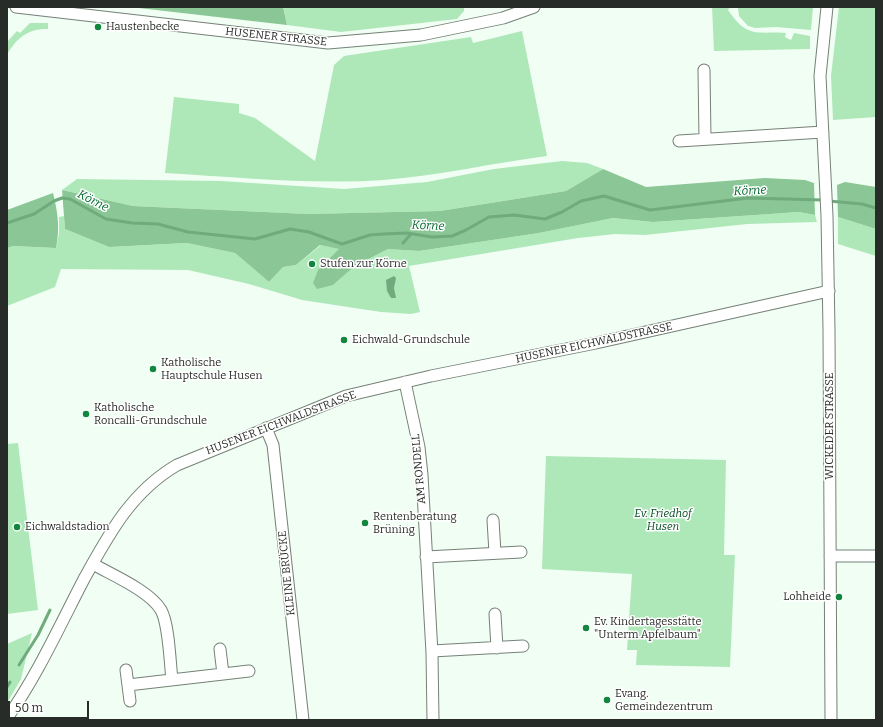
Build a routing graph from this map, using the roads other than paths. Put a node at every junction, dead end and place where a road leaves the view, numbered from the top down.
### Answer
1 (16, 7) edge
2 (534, 7) edge
3 (828, 7) edge
4 (704, 70) dead end
5 (823, 132) junction
6 (705, 140) junction
7 (679, 142) dead end
8 (829, 291) junction
9 (405, 382) junction
10 (266, 428) junction
11 (494, 520) dead end
12 (521, 552) dead end
13 (495, 553) junction
14 (830, 556) junction
15 (876, 556) edge
16 (426, 557) junction
17 (92, 564) junction
18 (495, 614) dead end
19 (523, 646) dead end
20 (497, 648) junction
21 (220, 649) dead end
22 (432, 651) junction
23 (126, 670) dead end
24 (249, 671) dead end
25 (223, 674) junction
26 (172, 680) junction
27 (128, 685) junction
28 (130, 701) dead end
29 (7, 718) edge
30 (303, 720) edge
31 (434, 720) edge
32 (831, 720) edge

1 - 2 street, HUSENER STRASSE
3 - 5 street, WICKEDER STRASSE
4 - 6 street
5 - 6 street
5 - 8 street, WICKEDER STRASSE
6 - 7 street
8 - 9 street, HUSENER EICHWALDSTRASSE
8 - 14 street, WICKEDER STRASSE
9 - 10 street, HUSENER EICHWALDSTRASSE
9 - 16 street, AM RONDELL
10 - 17 street, HUSENER EICHWALDSTRASSE
10 - 30 street, KLEINE BRÜCKE
11 - 13 street
12 - 13 street
13 - 16 street
14 - 15 street
14 - 32 street, WICKEDER STRASSE
16 - 22 street, AM RONDELL
17 - 26 street
17 - 29 street, HUSENER EICHWALDSTRASSE
18 - 20 street
19 - 20 street
20 - 22 street
21 - 25 street
22 - 31 street, AM RONDELL
23 - 27 street
24 - 25 street
25 - 26 street
26 - 27 street
27 - 28 street

